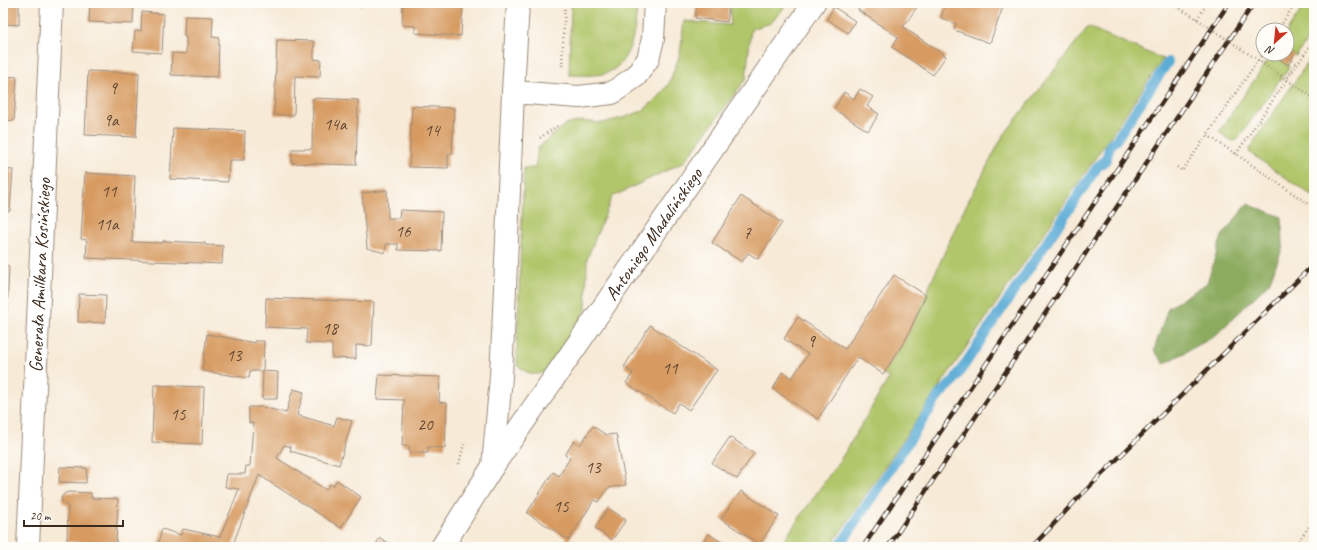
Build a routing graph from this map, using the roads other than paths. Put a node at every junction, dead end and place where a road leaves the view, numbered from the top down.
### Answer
1 (52, 3) edge
2 (518, 3) edge
3 (655, 3) edge
4 (814, 3) edge
5 (513, 92) junction
6 (492, 466) junction
7 (28, 547) edge
8 (442, 547) edge

1 - 7 street, Generała Amilkara Kosińskiego
2 - 5 street, Antoniego Madalińskiego
3 - 5 street
4 - 6 street, Antoniego Madalińskiego
5 - 6 street, Antoniego Madalińskiego
6 - 8 street, Antoniego Madalińskiego

